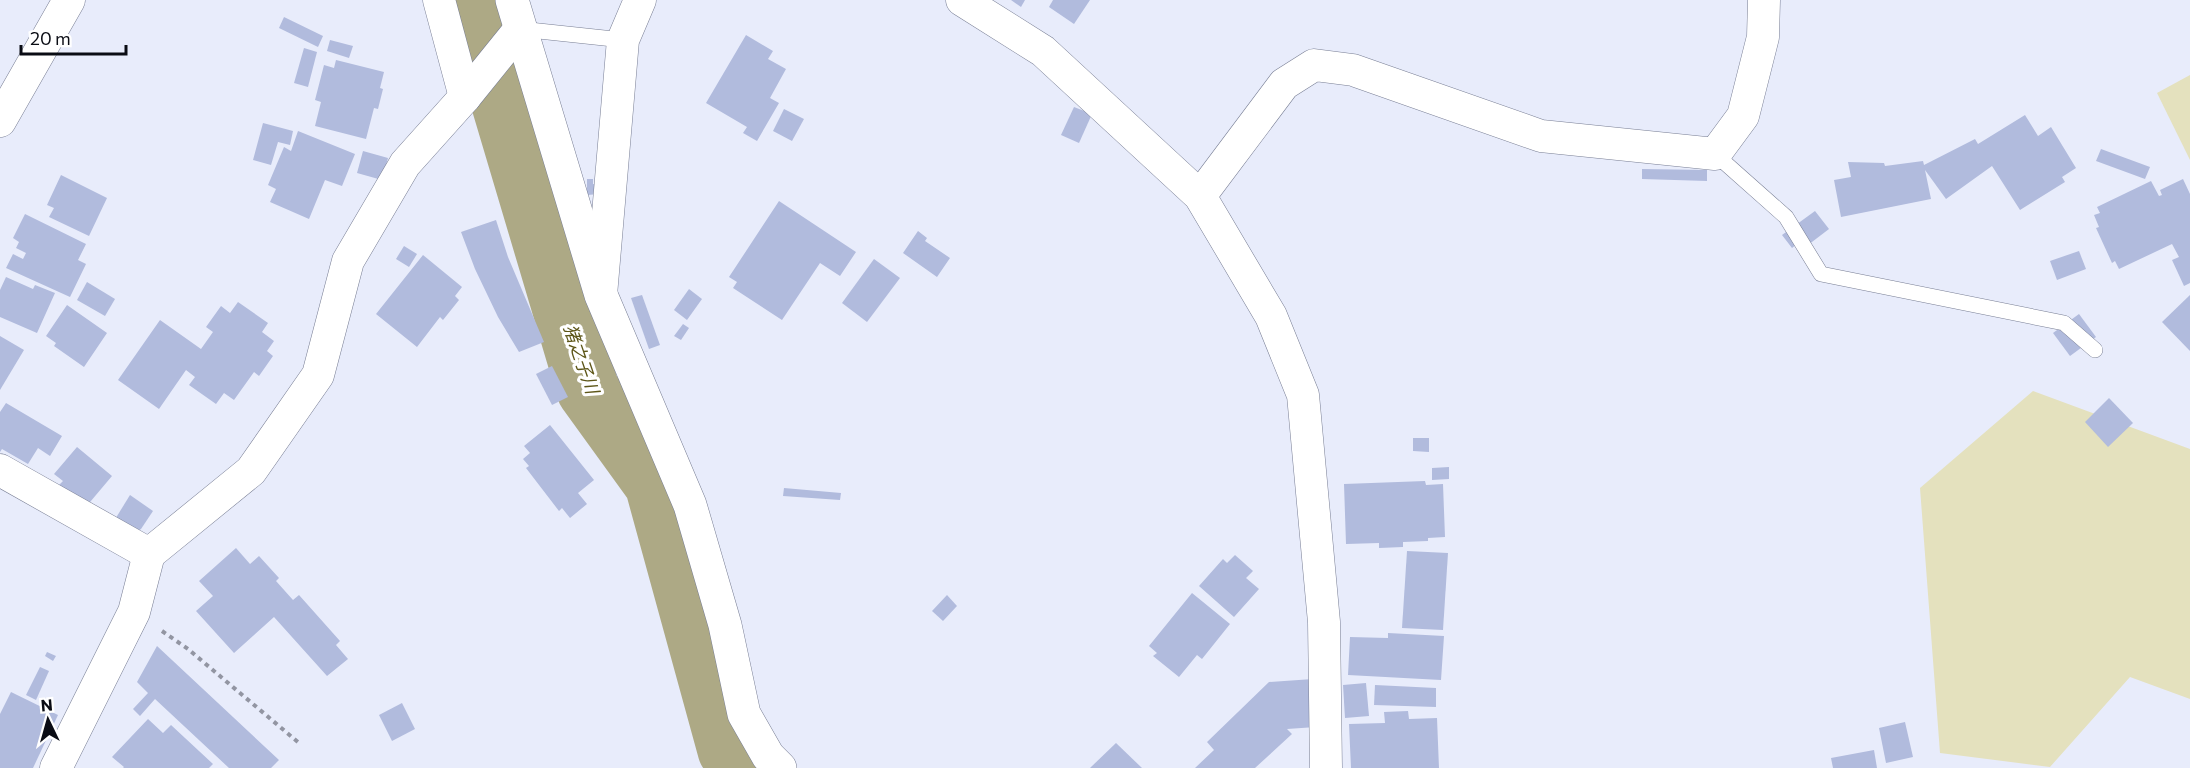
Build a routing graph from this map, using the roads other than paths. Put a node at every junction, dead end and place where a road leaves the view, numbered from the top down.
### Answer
1 (69, 0) edge
2 (439, 0) edge
3 (640, 0) edge
4 (962, 0) edge
5 (1764, 0) edge
6 (514, 24) edge
7 (623, 40) junction
8 (470, 91) junction
9 (0, 120) edge
10 (1715, 154) junction
11 (1200, 196) junction
12 (601, 295) junction
13 (2095, 350) dead end
14 (0, 470) edge
15 (149, 554) junction
16 (56, 768) edge
17 (780, 768) edge
18 (1326, 768) edge

1 - 9 street
2 - 8 street
3 - 7 street
4 - 11 street
5 - 10 street
6 - 7 lane
6 - 8 street
6 - 12 street
7 - 12 street
8 - 15 street
10 - 11 street
10 - 13 lane
11 - 18 street
12 - 17 street
14 - 15 street
15 - 16 street

